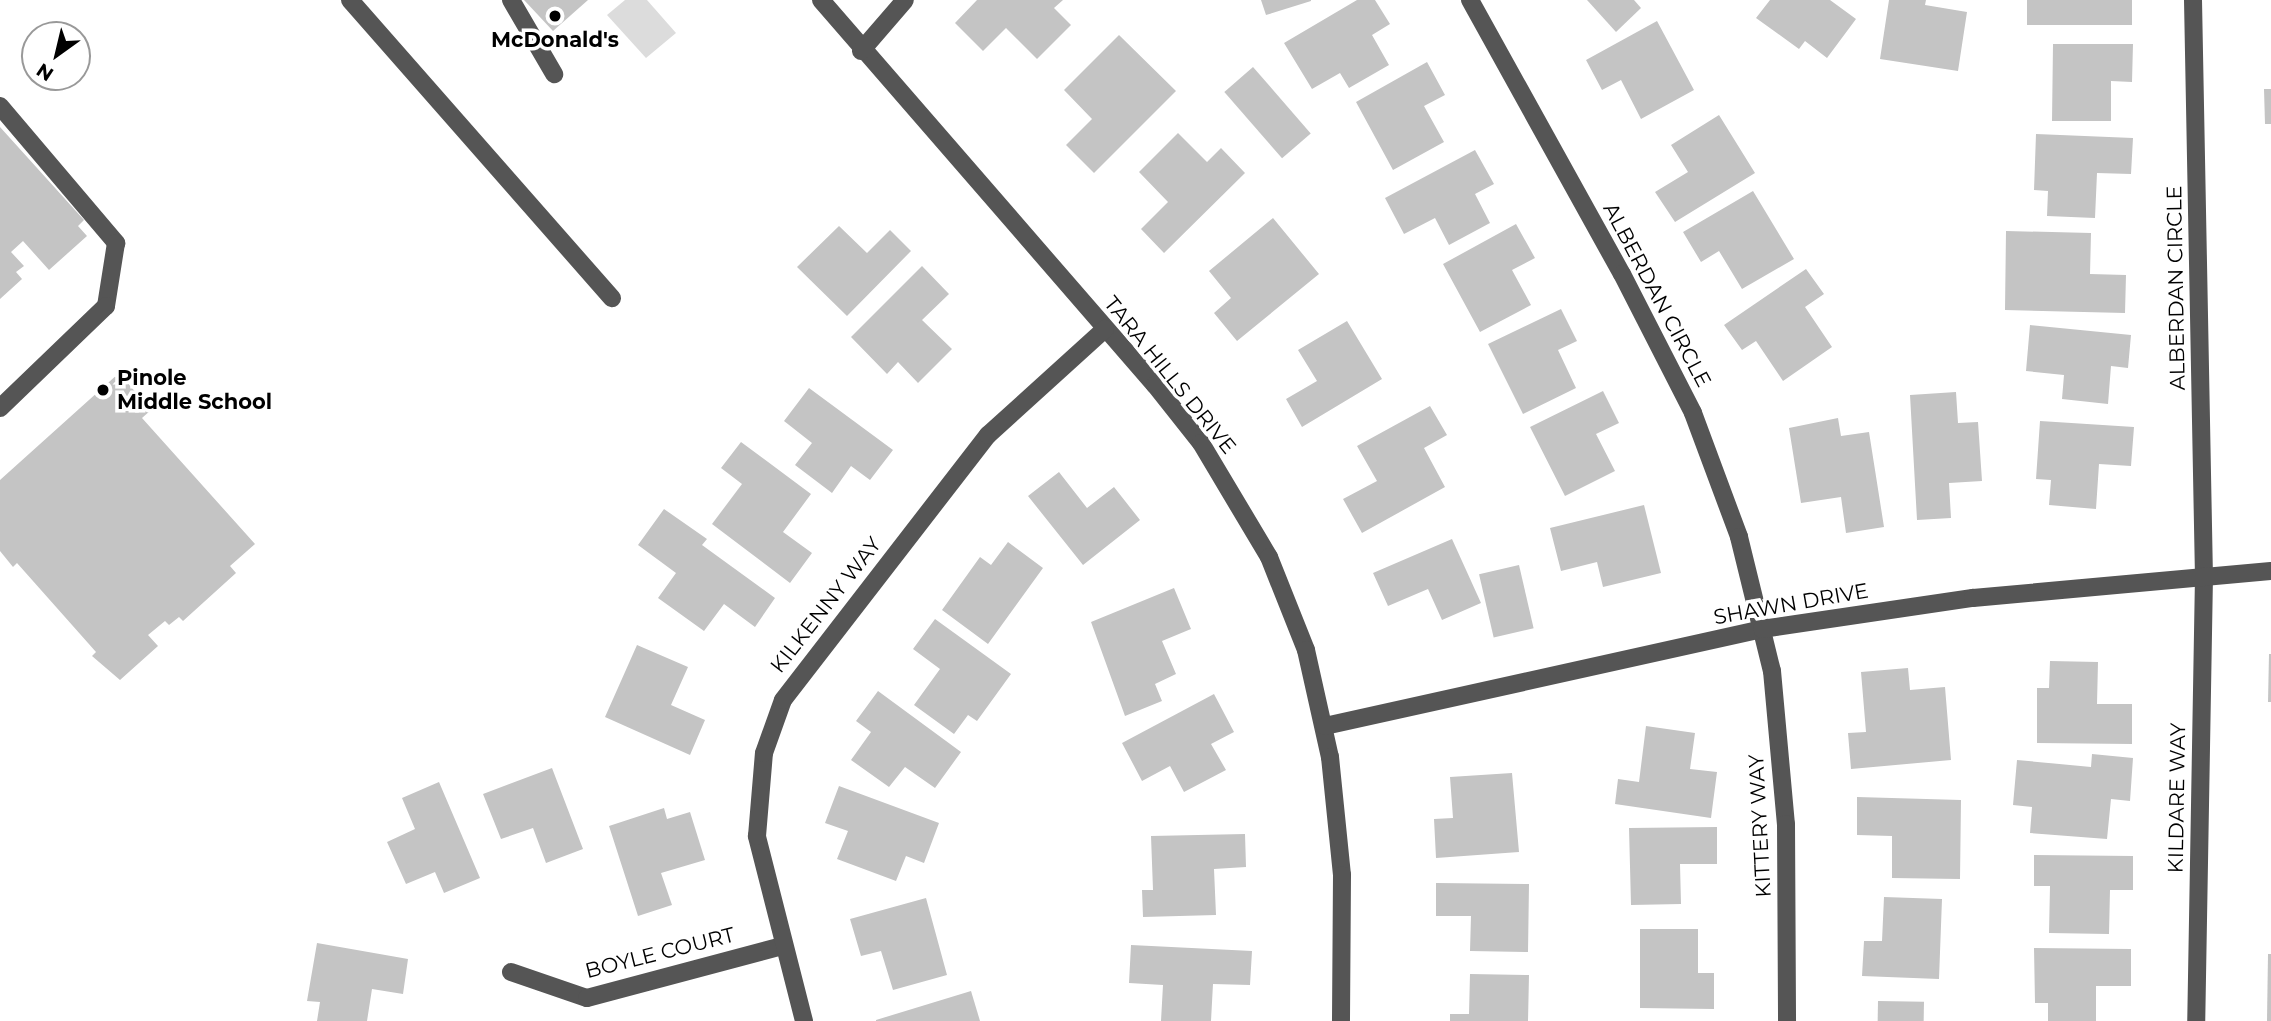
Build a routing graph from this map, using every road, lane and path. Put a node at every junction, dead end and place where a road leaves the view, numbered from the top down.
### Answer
1 (350, 0) edge
2 (511, 0) edge
3 (821, 0) edge
4 (905, 0) edge
5 (1470, 0) edge
6 (2193, 0) edge
7 (861, 51) junction
8 (554, 75) dead end
9 (0, 106) edge
10 (612, 298) dead end
11 (1105, 329) junction
12 (0, 408) edge
13 (2271, 571) edge
14 (2204, 576) junction
15 (1762, 629) junction
16 (1325, 726) junction
17 (782, 946) junction
18 (511, 972) dead end
19 (804, 1021) edge
20 (1341, 1021) edge
21 (1787, 1021) edge
22 (2196, 1021) edge

1 - 10 street
2 - 8 street
3 - 7 street, TARA HILLS DRIVE
4 - 7 street
5 - 15 street, ALBERDAN CIRCLE
6 - 14 street, ALBERDAN CIRCLE
7 - 11 street, TARA HILLS DRIVE
9 - 12 street
11 - 16 street, TARA HILLS DRIVE
11 - 17 street, KILKENNY WAY
13 - 14 street, SHAWN DRIVE
14 - 15 street, SHAWN DRIVE
14 - 22 street, KILDARE WAY
15 - 16 street, SHAWN DRIVE
15 - 21 street, KITTERY WAY
16 - 20 street, TARA HILLS DRIVE
17 - 18 street, BOYLE COURT
17 - 19 street, KILKENNY WAY

